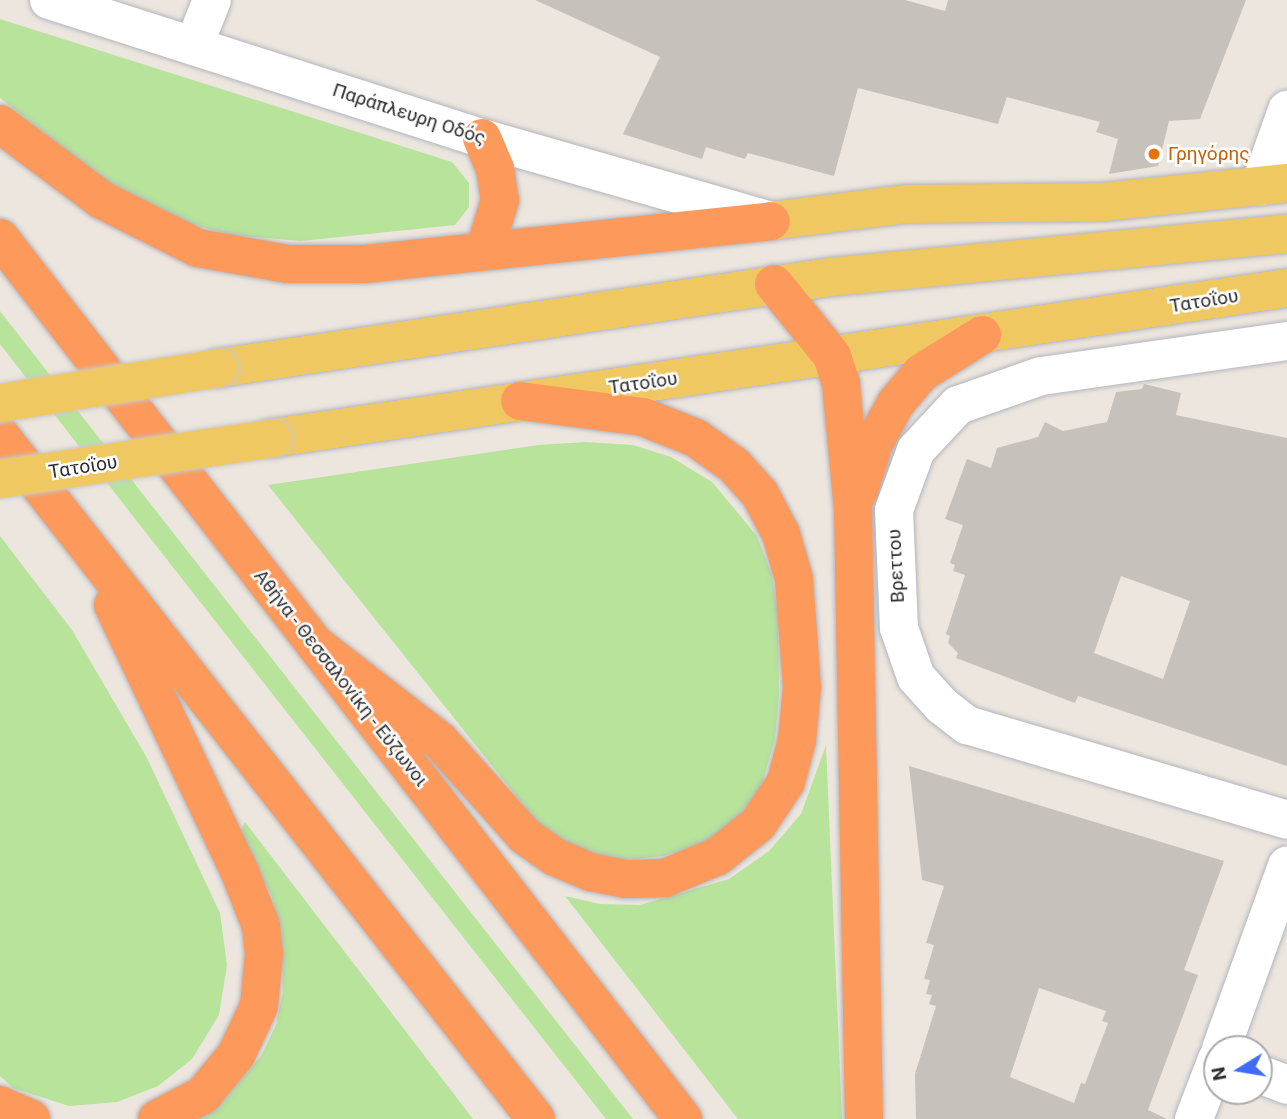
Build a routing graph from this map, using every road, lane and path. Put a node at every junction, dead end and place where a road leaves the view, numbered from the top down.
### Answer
1 (50, 0) edge
2 (212, 0) edge
3 (194, 45) junction
4 (1287, 110) edge
5 (0, 124) edge
6 (482, 138) junction
7 (1274, 185) edge
8 (771, 220) junction
9 (1287, 234) edge
10 (0, 238) edge
11 (485, 249) junction
12 (774, 284) junction
13 (1287, 288) edge
14 (982, 335) junction
15 (1287, 341) edge
16 (832, 356) junction
17 (520, 401) junction
18 (0, 403) edge
19 (0, 435) edge
20 (0, 480) edge
21 (853, 508) junction
22 (86, 546) junction
23 (315, 644) junction
24 (1287, 820) edge
25 (1287, 866) edge
26 (1226, 1035) edge
27 (1203, 1096) edge
28 (0, 1105) edge
29 (31, 1119) edge
30 (157, 1119) edge
31 (536, 1119) edge
32 (683, 1119) edge
33 (864, 1119) edge
34 (1194, 1119) edge

1 - 3 street, Παράπλευρη Οδός
2 - 3 street
3 - 6 street, Παράπλευρη Οδός
4 - 7 street
5 - 11 highway
6 - 8 street, Παράπλευρη Οδός
6 - 11 highway
7 - 8 main road
8 - 11 highway
9 - 12 main road
10 - 23 highway, Αθήνα - Θεσσαλονίκη - Εύζωνοι
12 - 16 highway
12 - 18 main road, bridge
13 - 14 main road, Τατοΐου
14 - 16 main road, Τατοΐου
14 - 21 highway
15 - 24 street, Βρεττου
16 - 17 main road, Τατοΐου
16 - 21 highway
17 - 20 main road, Τατοΐου, bridge
17 - 23 highway
19 - 22 highway
21 - 33 highway
22 - 30 highway
22 - 31 highway
23 - 32 highway, Αθήνα - Θεσσαλονίκη - Εύζωνοι
25 - 26 street
27 - 34 street
28 - 29 highway

